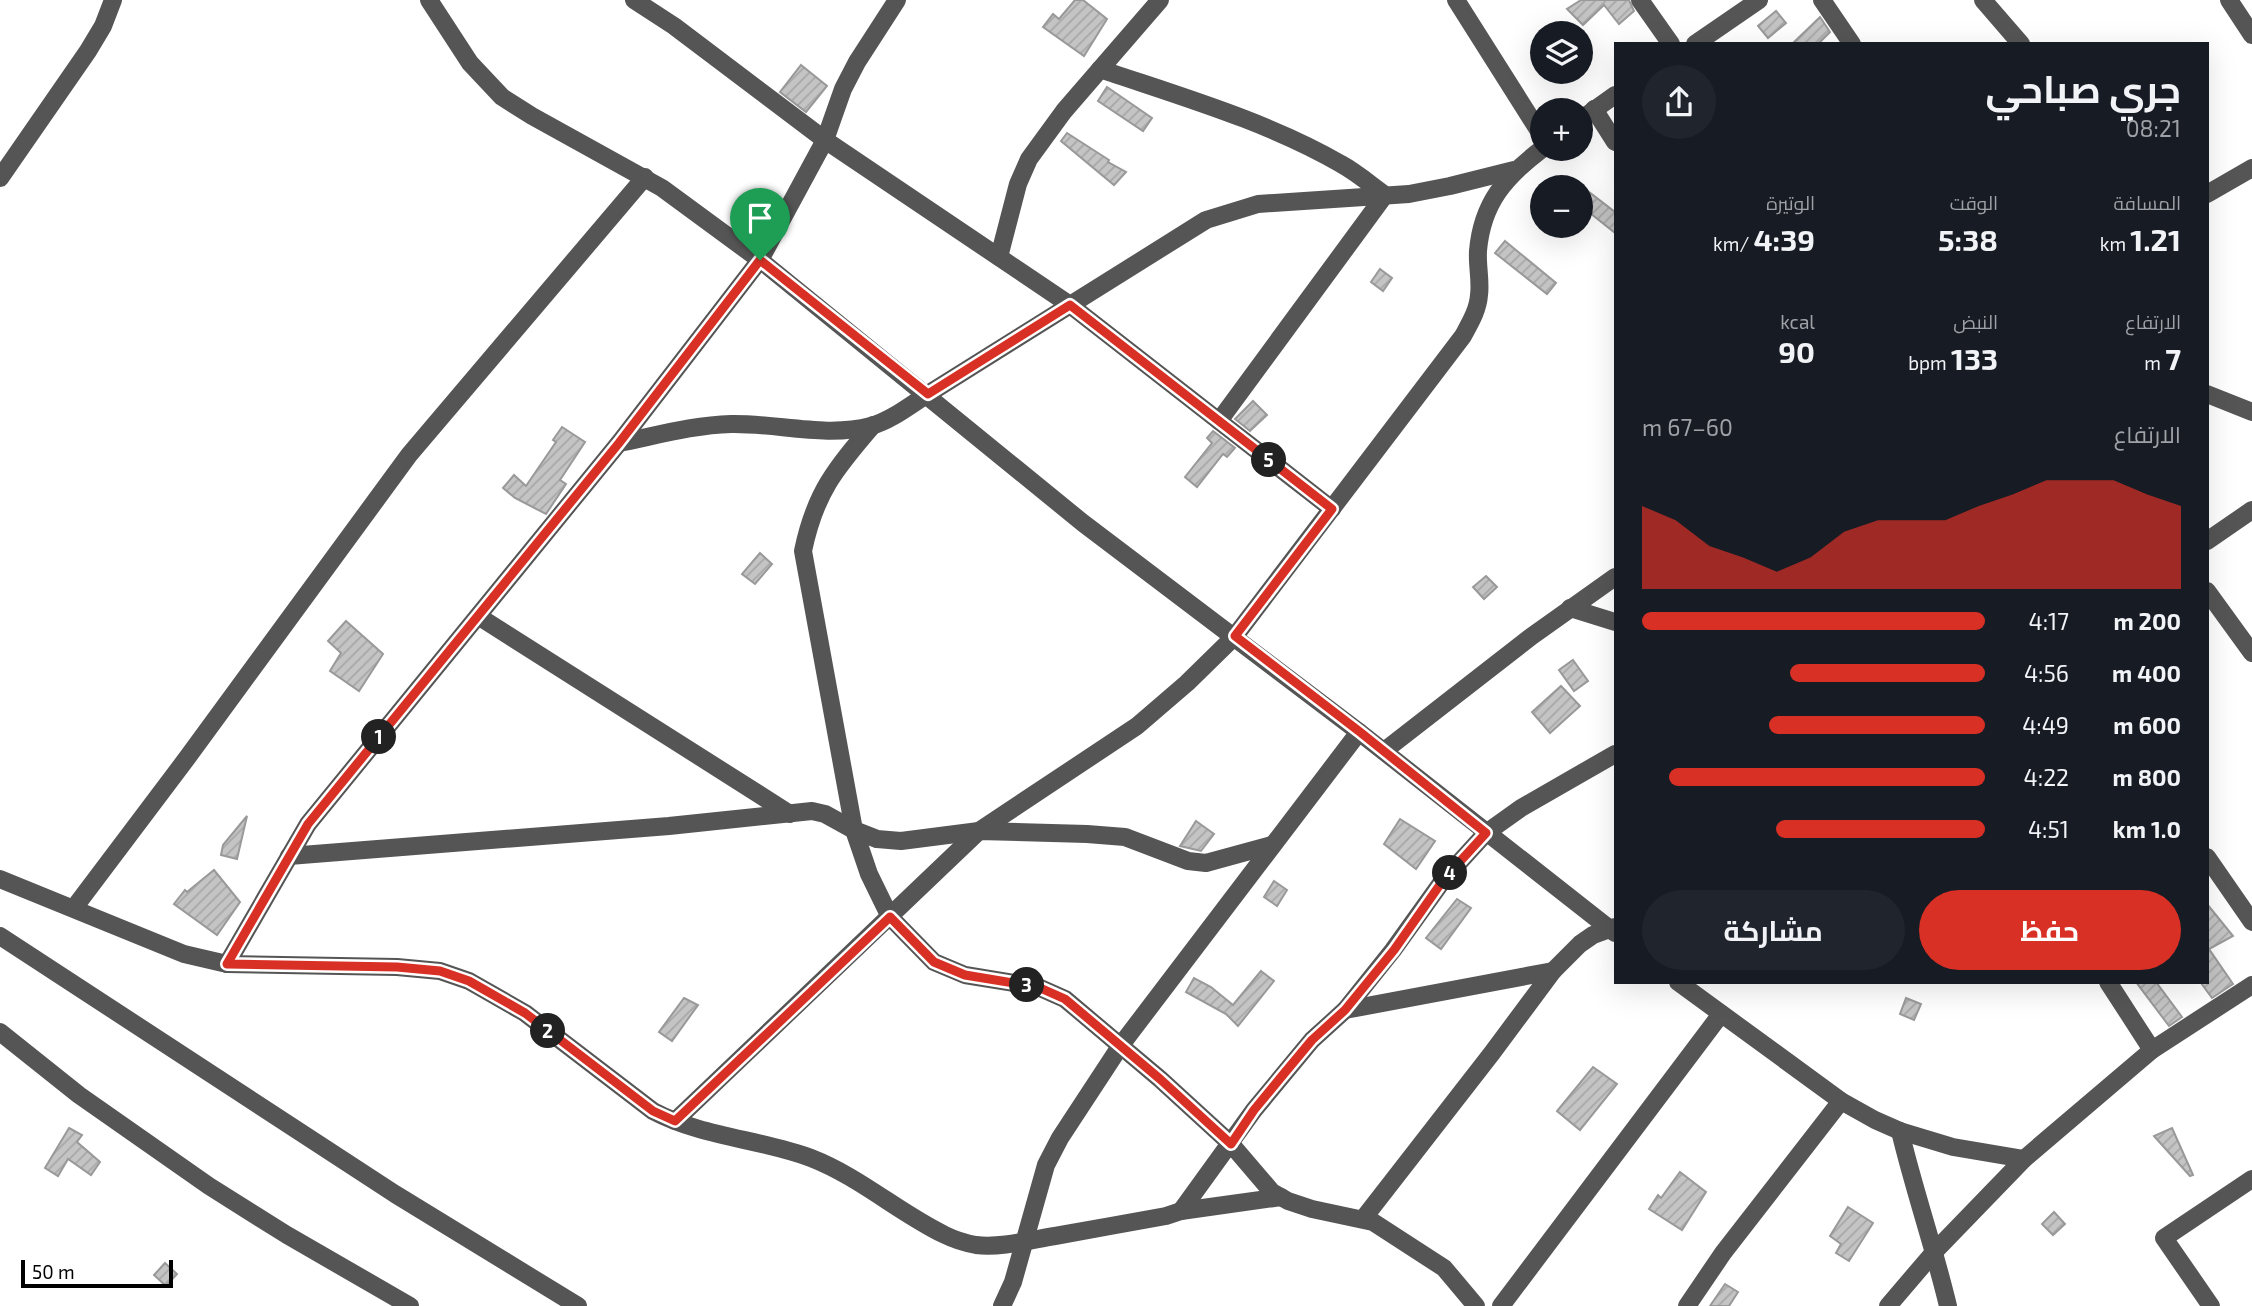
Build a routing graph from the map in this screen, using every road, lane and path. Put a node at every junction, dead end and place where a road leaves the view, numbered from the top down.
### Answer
1 (113, 0) edge
2 (429, 0) edge
3 (634, 0) edge
4 (897, 0) edge
5 (1160, 0) edge
6 (1456, 0) edge
7 (1640, 0) edge
8 (1759, 0) edge
9 (1822, 0) edge
10 (1983, 0) edge
11 (2229, 0) edge
12 (2252, 35) edge
13 (1670, 42) edge
14 (1698, 42) edge
15 (1851, 42) edge
16 (2019, 42) edge
17 (1100, 69) junction
18 (1614, 96) edge
19 (1593, 110) edge
20 (1530, 117) edge
21 (1593, 120) edge
22 (825, 139) junction
23 (1614, 141) edge
24 (1530, 158) edge
25 (2252, 168) edge
26 (1514, 170) junction
27 (645, 177) junction
28 (0, 178) edge
29 (2209, 193) edge
30 (1385, 195) junction
31 (999, 257) junction
32 (760, 260) junction
33 (1070, 305) junction
34 (928, 394) junction
35 (2209, 395) edge
36 (2252, 412) edge
37 (1219, 421) junction
38 (873, 425) junction
39 (619, 443) junction
40 (1332, 509) junction
41 (2252, 510) edge
42 (2209, 540) edge
43 (1614, 578) edge
44 (2209, 594) edge
45 (1570, 608) junction
46 (478, 615) junction
47 (1614, 622) edge
48 (1235, 636) junction
49 (2252, 653) edge
50 (1360, 732) junction
51 (1384, 751) junction
52 (1614, 755) edge
53 (790, 814) junction
54 (854, 830) junction
55 (979, 831) junction
56 (1486, 833) junction
57 (1272, 845) junction
58 (289, 856) junction
59 (2209, 861) edge
60 (0, 879) edge
61 (74, 908) junction
62 (890, 917) junction
63 (2252, 922) edge
64 (1613, 930) edge
65 (0, 936) edge
66 (227, 964) junction
67 (1553, 971) junction
68 (1681, 984) edge
69 (2109, 984) edge
70 (2252, 985) edge
71 (1345, 1010) junction
72 (1721, 1014) junction
73 (0, 1032) edge
74 (1121, 1045) junction
75 (2152, 1050) junction
76 (1841, 1101) junction
77 (675, 1121) junction
78 (1900, 1131) junction
79 (1231, 1144) junction
80 (2024, 1159) junction
81 (2252, 1179) edge
82 (1281, 1197) junction
83 (1181, 1211) junction
84 (1363, 1219) junction
85 (1025, 1241) junction
86 (1934, 1251) junction
87 (410, 1306) edge
88 (578, 1306) edge
89 (1002, 1306) edge
90 (1476, 1306) edge
91 (1502, 1306) edge
92 (1687, 1306) edge
93 (1888, 1306) edge
94 (1948, 1306) edge
95 (2211, 1306) edge

1 - 28 street
2 - 27 street
3 - 22 street
4 - 22 street
5 - 17 street
6 - 20 street
7 - 13 street
8 - 14 street
9 - 15 street
10 - 16 street
11 - 12 street
17 - 30 street
17 - 31 street
18 - 19 street
21 - 23 street
22 - 31 street
22 - 32 street
24 - 26 street
25 - 29 street
26 - 30 street
26 - 40 street
27 - 32 street
27 - 61 street
30 - 33 street
30 - 37 street
31 - 33 street
32 - 34 street
32 - 39 street
33 - 34 street
33 - 37 street
34 - 38 street
34 - 48 street
35 - 36 street
37 - 40 street
38 - 39 street
38 - 54 street
39 - 46 street
40 - 48 street
41 - 42 street
43 - 45 street
44 - 49 street
45 - 47 street
45 - 51 street
46 - 53 street
46 - 58 street
48 - 50 street
48 - 55 street
50 - 51 street
50 - 57 street
51 - 56 street
52 - 56 street
53 - 54 street
53 - 58 street
54 - 55 street
54 - 62 street
55 - 57 street
55 - 62 street
56 - 64 street
56 - 71 street
57 - 74 street
58 - 66 street
59 - 63 street
60 - 61 street
61 - 66 street
62 - 74 street
62 - 77 street
64 - 67 street
65 - 88 street
66 - 77 street
67 - 71 street
67 - 84 street
68 - 72 street
69 - 75 street
70 - 75 street
71 - 79 street
72 - 76 street
72 - 91 street
73 - 87 street
74 - 79 street
74 - 85 street
75 - 80 street
76 - 78 street
76 - 92 street
77 - 85 street
78 - 80 street
78 - 86 street
79 - 82 street
79 - 83 street
80 - 86 street
81 - 95 street
82 - 83 street
82 - 84 street
83 - 85 street
84 - 90 street
85 - 89 street
86 - 93 street
86 - 94 street

